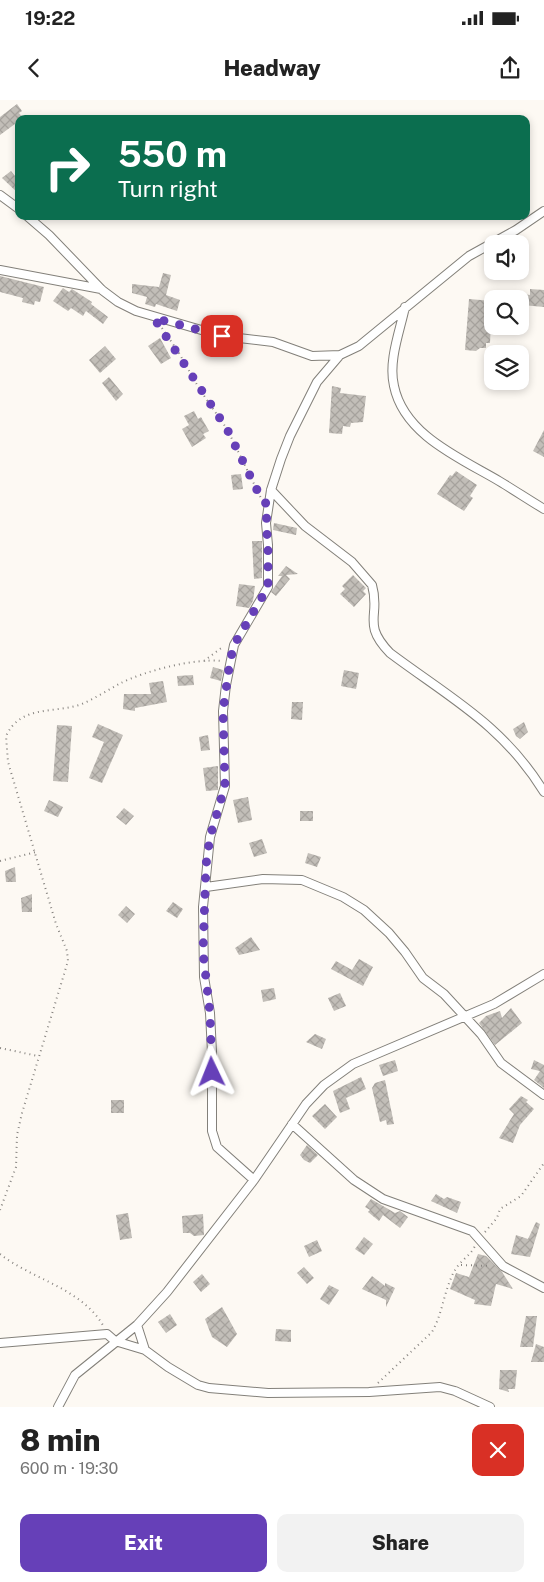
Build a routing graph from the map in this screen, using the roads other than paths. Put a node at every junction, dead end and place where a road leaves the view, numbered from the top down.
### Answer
1 (0, 194) edge
2 (15, 206) edge
3 (544, 211) edge
4 (32, 220) edge
5 (0, 270) edge
6 (102, 290) junction
7 (405, 307) junction
8 (340, 354) junction
9 (271, 490) junction
10 (544, 509) edge
11 (544, 792) edge
12 (206, 887) junction
13 (544, 974) edge
14 (466, 1016) junction
15 (544, 1095) edge
16 (292, 1124) junction
17 (254, 1180) junction
18 (544, 1288) edge
19 (137, 1325) junction
20 (116, 1341) junction
21 (0, 1343) edge
22 (145, 1350) junction
23 (58, 1407) edge
24 (490, 1407) edge

1 - 2 street
3 - 7 street
4 - 6 street
5 - 6 street
6 - 8 street
7 - 8 street
7 - 10 street
8 - 9 street
9 - 11 street
9 - 12 street
12 - 14 street
12 - 17 street
13 - 14 street
14 - 15 street
14 - 16 street
16 - 17 street
16 - 18 street
17 - 19 street
19 - 20 street
19 - 22 street
20 - 21 street
20 - 22 street
20 - 23 street
22 - 24 street

